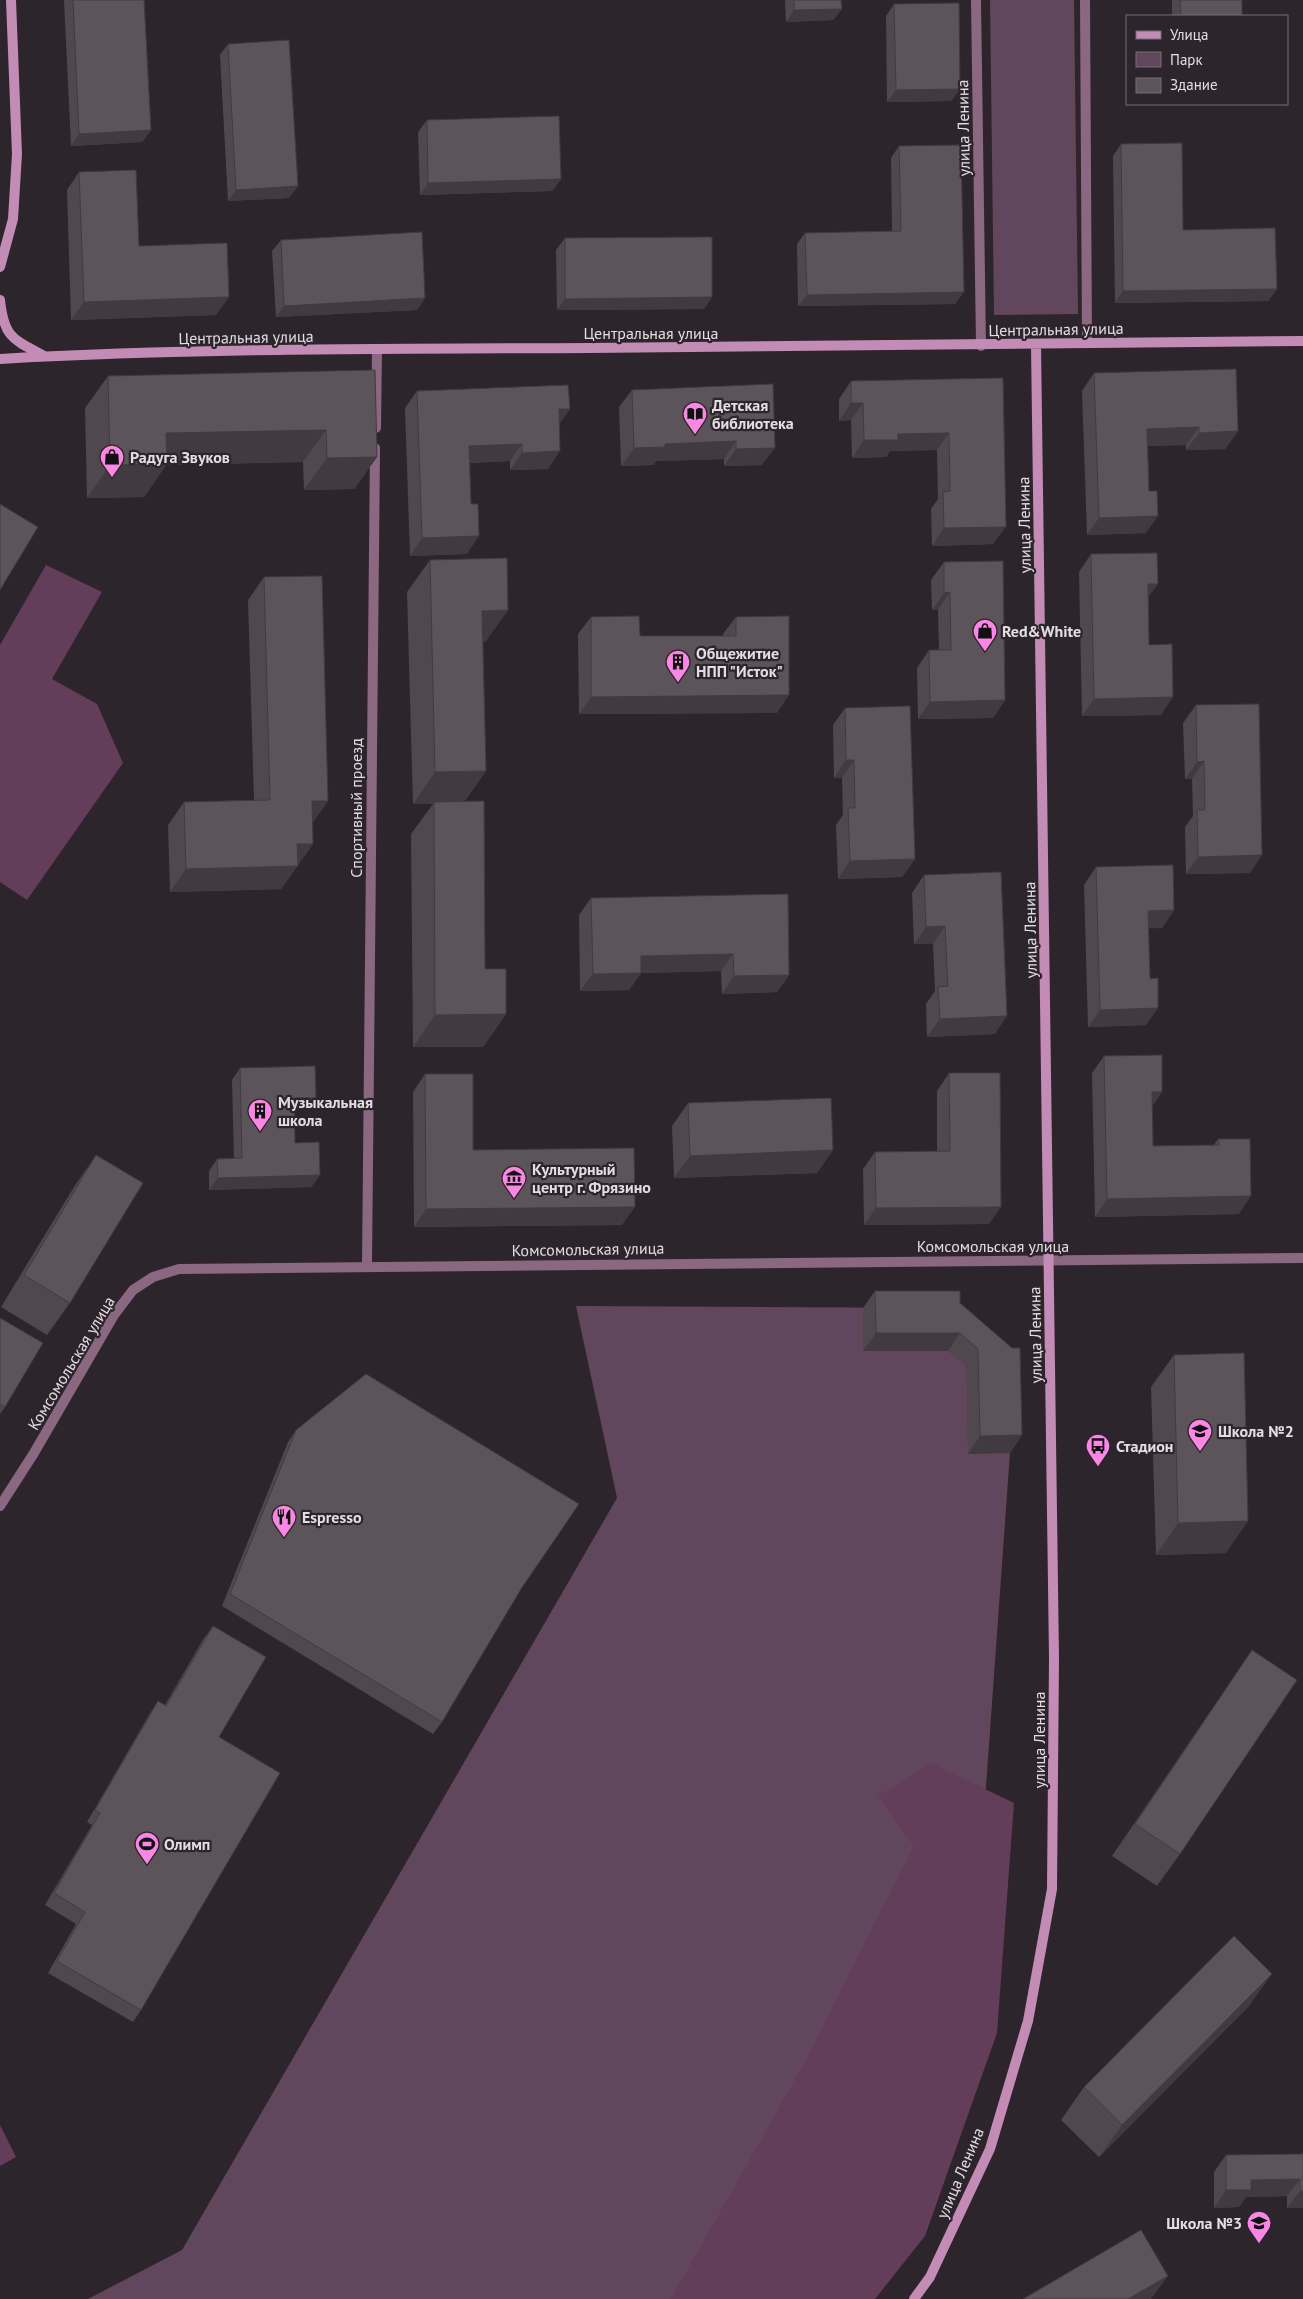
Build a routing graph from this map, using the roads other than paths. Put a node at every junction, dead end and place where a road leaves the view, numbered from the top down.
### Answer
1 (11, 0) edge
2 (976, 0) edge
3 (1085, 0) edge
4 (0, 266) edge
5 (0, 300) edge
6 (1303, 341) edge
7 (1086, 344) junction
8 (1036, 345) junction
9 (981, 346) junction
10 (377, 349) junction
11 (45, 356) junction
12 (0, 359) edge
13 (1303, 1258) edge
14 (1050, 1261) junction
15 (368, 1266) junction
16 (2, 1499) edge
17 (914, 2299) edge

1 - 4 street
2 - 9 street, улица Ленина
3 - 7 street
5 - 11 street
6 - 7 street, Центральная улица
7 - 8 street, Центральная улица
8 - 9 street, Центральная улица
8 - 14 street, улица Ленина
9 - 10 street, Центральная улица
10 - 11 street, Центральная улица
10 - 15 street, Спортивный проезд
11 - 12 street, Центральная улица
13 - 14 street, Комсомольская улица
14 - 15 street, Комсомольская улица
14 - 17 street, улица Ленина
15 - 16 street, Комсомольская улица

